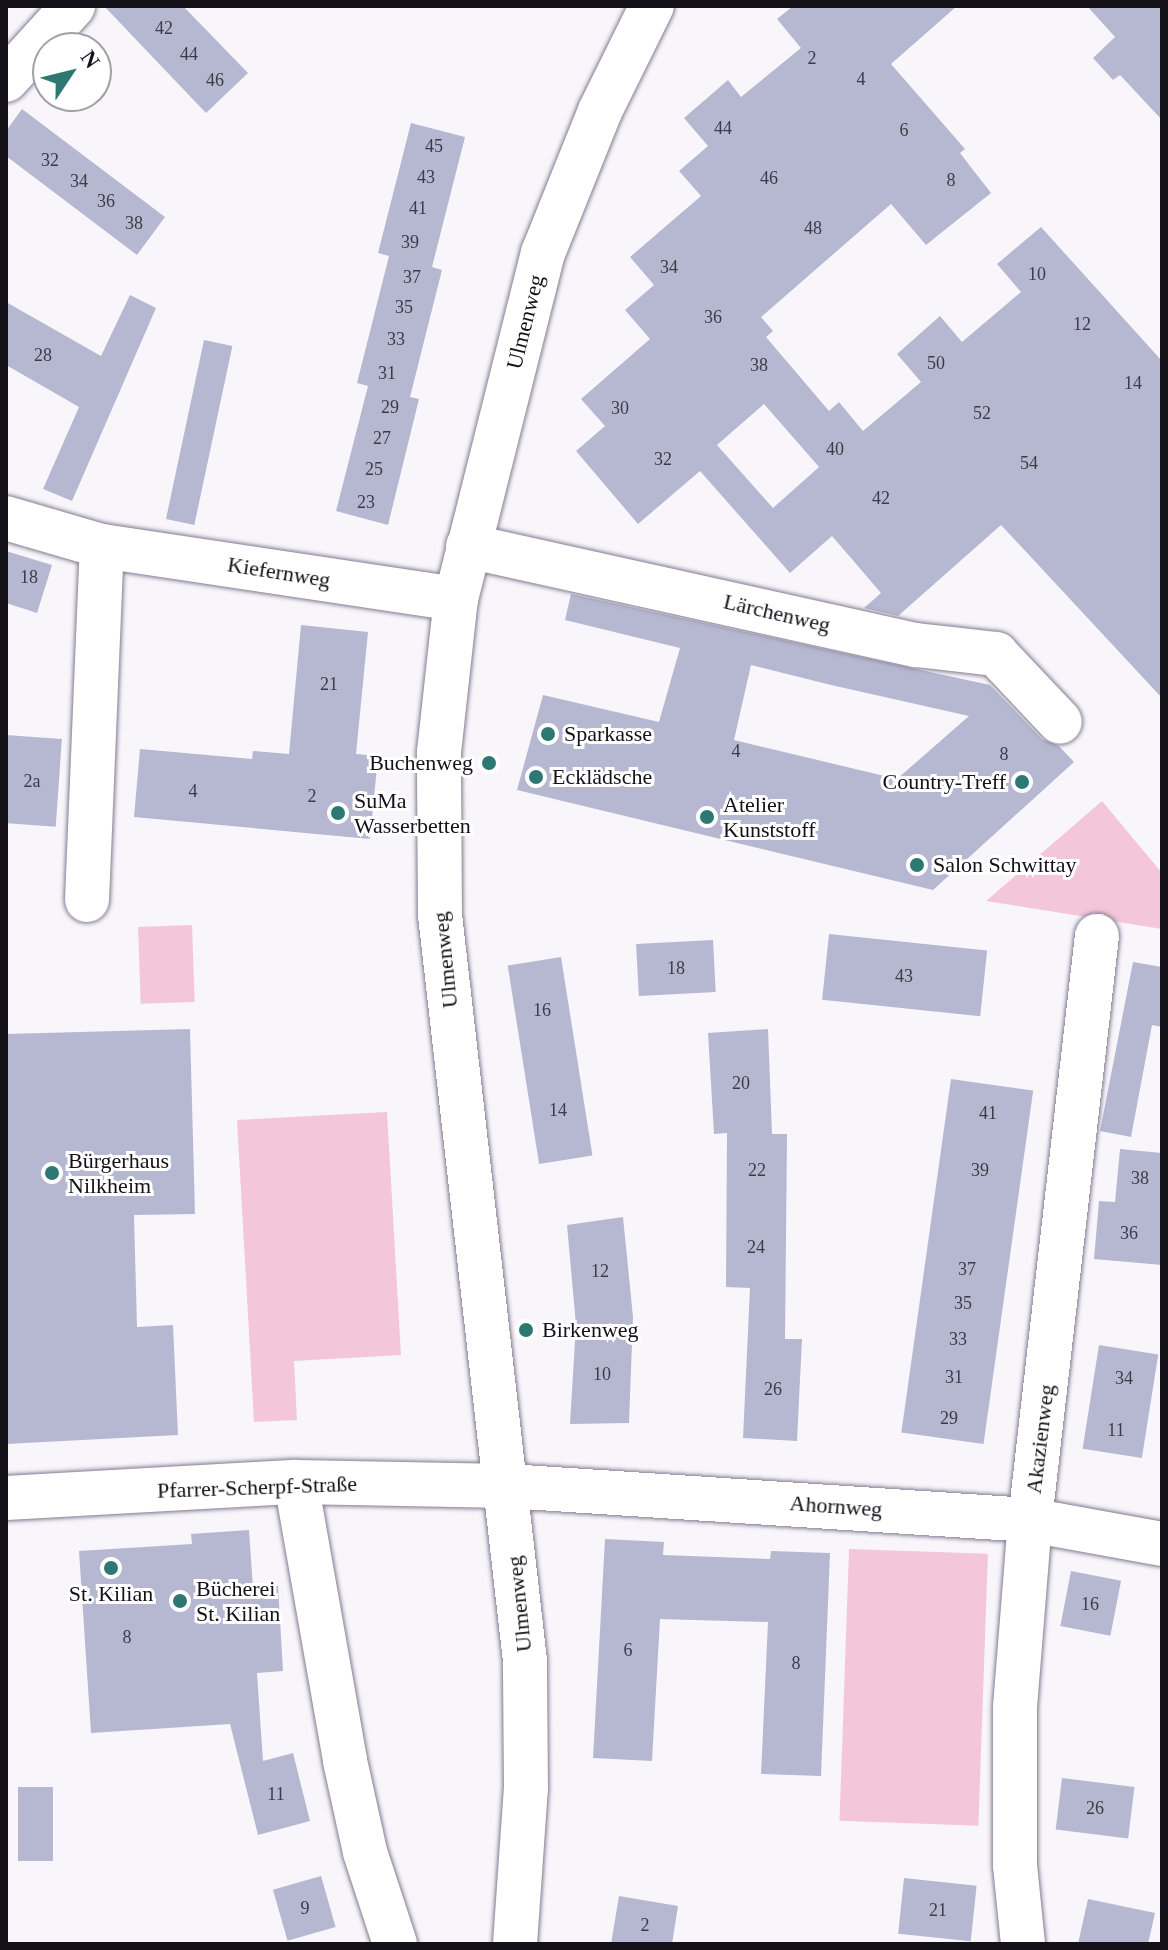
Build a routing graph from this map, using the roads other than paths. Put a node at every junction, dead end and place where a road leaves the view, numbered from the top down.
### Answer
1 (73, 6) edge
2 (652, 6) edge
3 (6, 80) edge
4 (6, 518) edge
5 (102, 546) junction
6 (468, 546) junction
7 (456, 599) junction
8 (1060, 722) dead end
9 (87, 900) dead end
10 (1097, 936) dead end
11 (296, 1482) junction
12 (508, 1486) junction
13 (6, 1498) edge
14 (1030, 1520) junction
15 (1162, 1544) edge
16 (395, 1944) edge
17 (515, 1944) edge
18 (1023, 1944) edge

1 - 3 street
2 - 6 street, Ulmenweg
4 - 5 street, Kiefernweg
5 - 7 street, Kiefernweg
5 - 9 street
6 - 7 street, Ulmenweg
6 - 8 street, Lärchenweg
7 - 12 street, Ulmenweg
10 - 14 street, Akazienweg
11 - 12 street, Pfarrer-Scherpf-Straße
11 - 13 street, Pfarrer-Scherpf-Straße
11 - 16 street
12 - 14 street, Ahornweg
12 - 17 street, Ulmenweg
14 - 15 street, Ahornweg
14 - 18 street, Akazienweg

